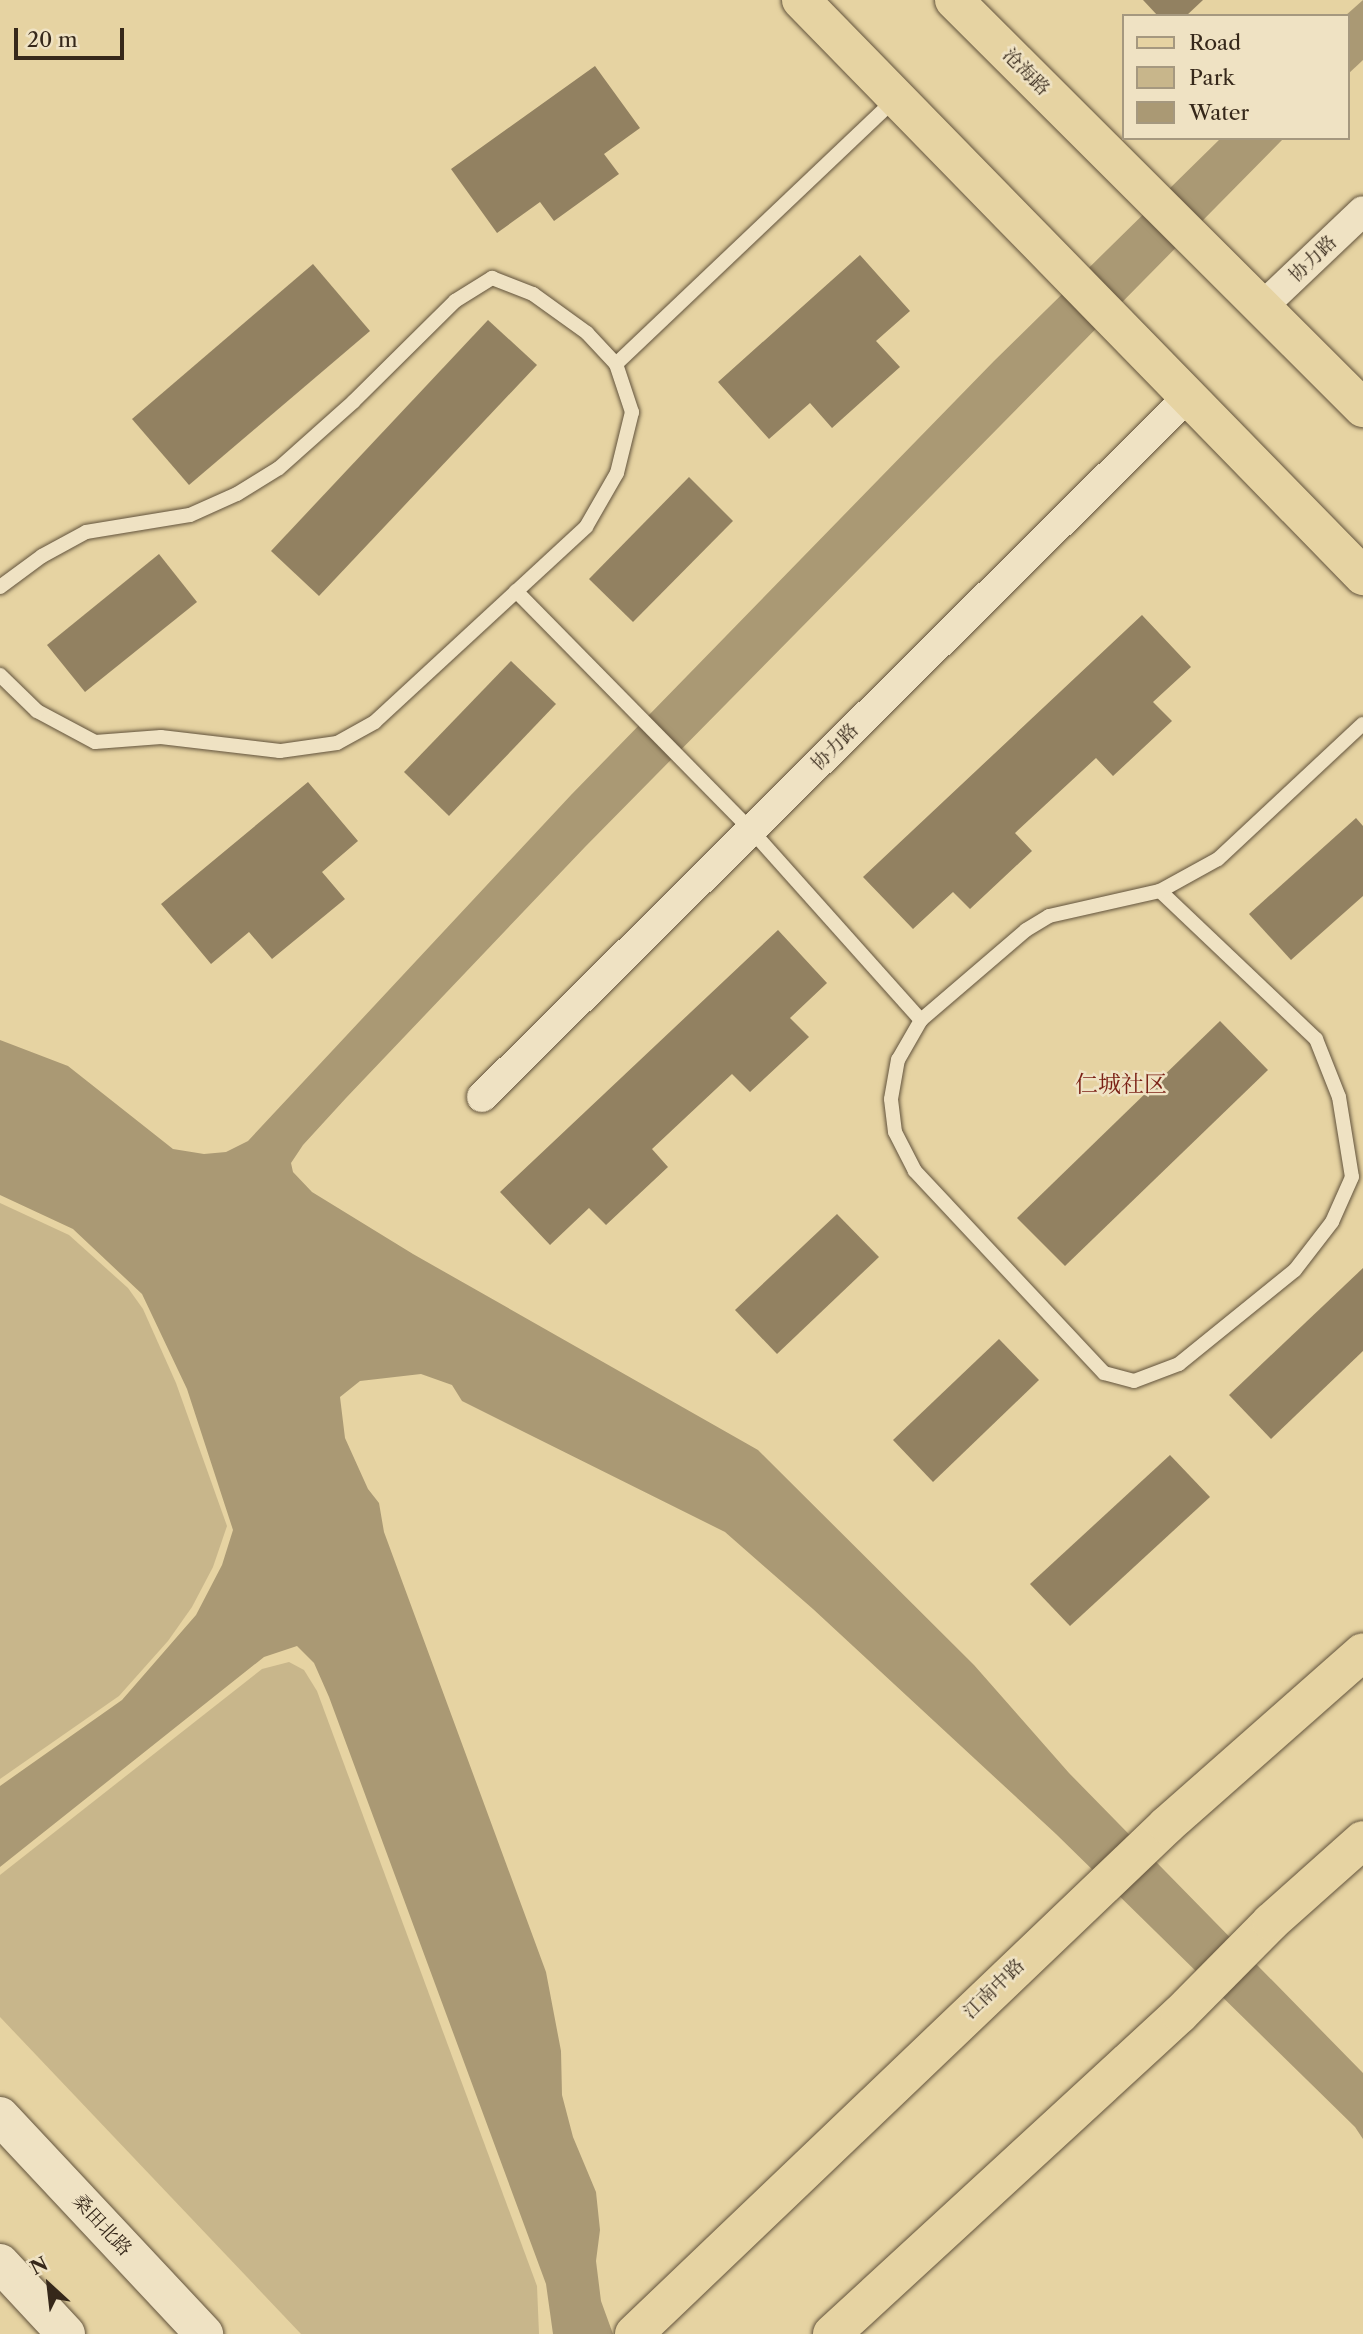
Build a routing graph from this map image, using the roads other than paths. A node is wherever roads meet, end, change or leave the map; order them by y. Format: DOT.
graph roads {
  1 [pos="801,0"];
  2 [pos="954,0"];
  3 [pos="896,98"];
  4 [pos="1363,211"];
  5 [pos="1262,307"];
  6 [pos="616,364"];
  7 [pos="1188,397"];
  8 [pos="1363,408"];
  9 [pos="1363,576"];
  10 [pos="0,587"];
  11 [pos="516,591"];
  12 [pos="0,675"];
  13 [pos="1363,724"];
  14 [pos="751,830"];
  15 [pos="1160,891"];
  16 [pos="921,1020"];
  17 [pos="482,1097"];
  18 [pos="1363,1652"];
  19 [pos="1363,1840"];
  20 [pos="0,2116"];
  21 [pos="0,2263"];
  22 [pos="641,2327"];
  23 [pos="66,2334"];
  24 [pos="204,2334"];
  25 [pos="832,2334"];
  1 -- 3 [label="main road"];
  2 -- 5 [label="main road, 沧海路"];
  3 -- 6 [label="lane"];
  3 -- 7 [label="main road"];
  4 -- 5 [label="street, 协力路"];
  5 -- 8 [label="main road, 沧海路"];
  6 -- 10 [label="lane"];
  6 -- 11 [label="lane"];
  7 -- 9 [label="main road"];
  7 -- 14 [label="street, 协力路"];
  11 -- 12 [label="lane"];
  11 -- 14 [label="lane"];
  13 -- 15 [label="lane"];
  14 -- 16 [label="lane"];
  14 -- 17 [label="street, 协力路"];
  15 -- 16 [label="lane"];
  15 -- 16 [label="lane"];
  18 -- 22 [label="main road, 江南中路"];
  19 -- 25 [label="main road"];
  20 -- 24 [label="main road, 桑田北路"];
  21 -- 23 [label="main road"];
}
